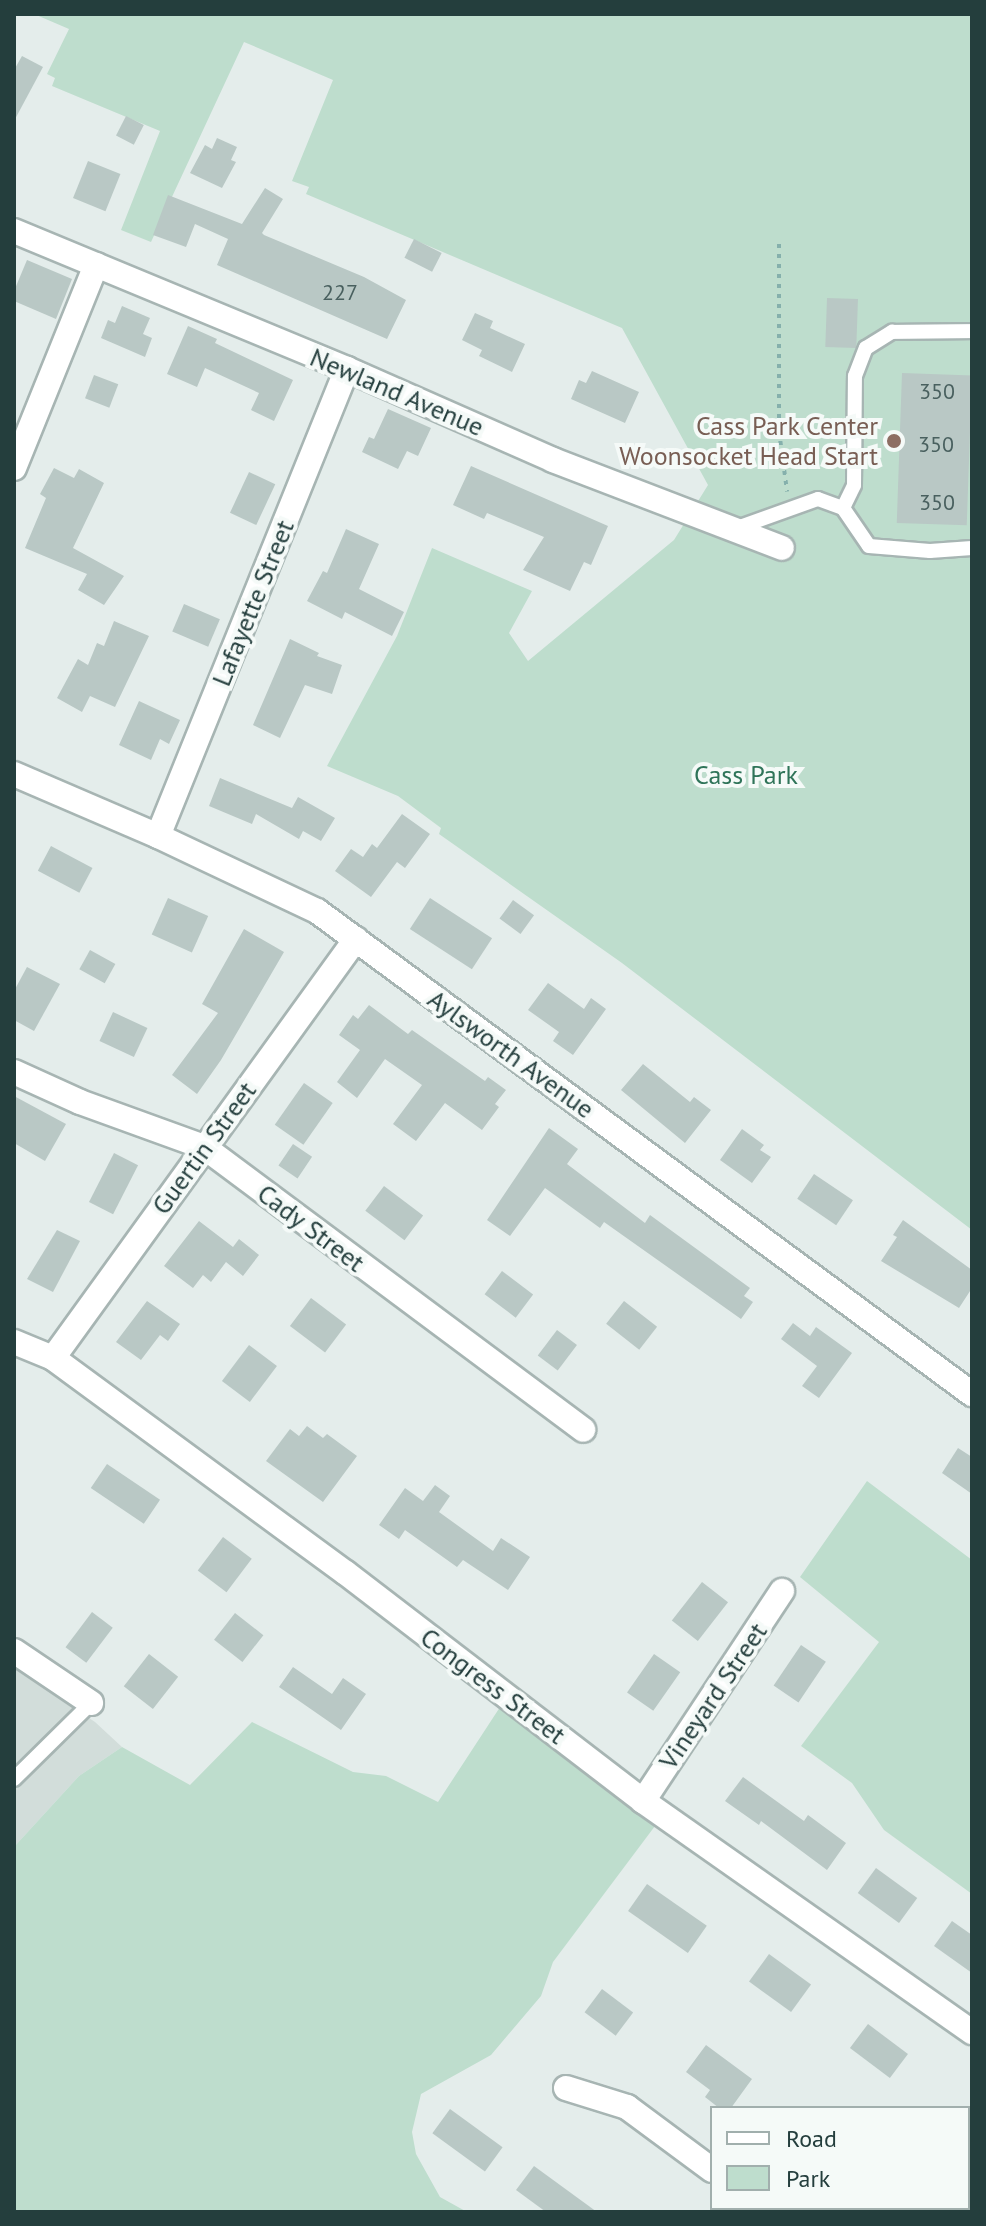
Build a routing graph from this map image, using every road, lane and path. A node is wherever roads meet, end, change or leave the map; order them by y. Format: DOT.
graph roads {
  1 [pos="14,231"];
  2 [pos="779,244"];
  3 [pos="96,265"];
  4 [pos="972,331"];
  5 [pos="347,369"];
  6 [pos="14,468"];
  7 [pos="843,508"];
  8 [pos="789,510"];
  9 [pos="733,529"];
  10 [pos="782,548"];
  11 [pos="972,548"];
  12 [pos="14,774"];
  13 [pos="158,836"];
  14 [pos="356,939"];
  15 [pos="14,1072"];
  16 [pos="204,1147"];
  17 [pos="14,1342"];
  18 [pos="53,1358"];
  19 [pos="972,1394"];
  20 [pos="583,1430"];
  21 [pos="782,1591"];
  22 [pos="14,1651"];
  23 [pos="91,1703"];
  24 [pos="14,1779"];
  25 [pos="643,1801"];
  26 [pos="972,2032"];
  27 [pos="566,2088"];
  28 [pos="710,2169"];
  1 -- 3 [label="street, Newland Avenue"];
  2 -- 8 [label="path"];
  3 -- 5 [label="street, Newland Avenue"];
  3 -- 6 [label="street"];
  4 -- 7 [label="lane"];
  5 -- 9 [label="street, Newland Avenue"];
  5 -- 13 [label="street, Lafayette Street"];
  7 -- 8 [label="lane"];
  7 -- 11 [label="lane"];
  8 -- 9 [label="lane"];
  9 -- 10 [label="street, Newland Avenue"];
  12 -- 13 [label="street, Aylsworth Avenue"];
  13 -- 14 [label="street, Aylsworth Avenue"];
  14 -- 16 [label="street, Guertin Street"];
  14 -- 19 [label="street, Aylsworth Avenue"];
  15 -- 16 [label="street, Cady Street"];
  16 -- 18 [label="street, Guertin Street"];
  16 -- 20 [label="street, Cady Street"];
  17 -- 18 [label="street, Congress Street"];
  18 -- 25 [label="street, Congress Street"];
  21 -- 25 [label="street, Vineyard Street"];
  22 -- 23 [label="street"];
  23 -- 24 [label="lane"];
  25 -- 26 [label="street, Congress Street"];
  27 -- 28 [label="street"];
}
